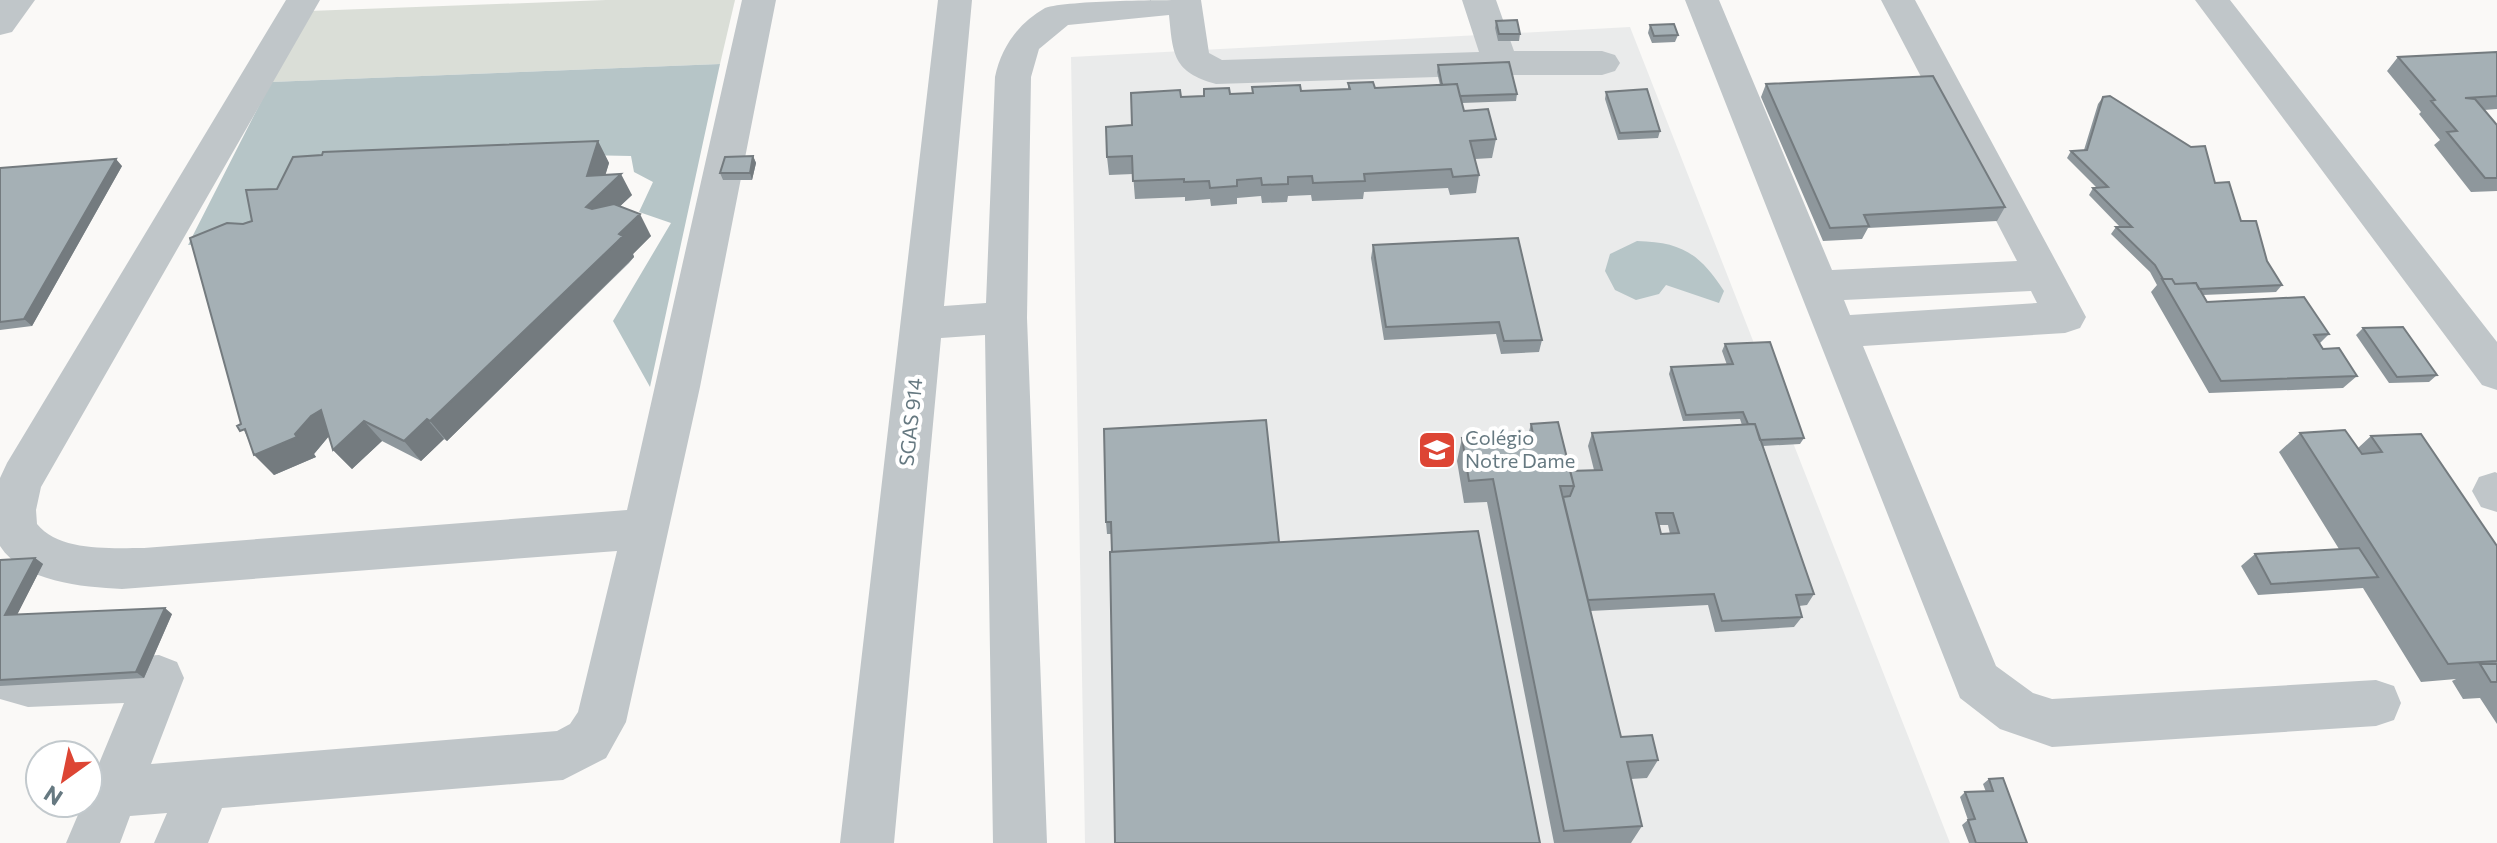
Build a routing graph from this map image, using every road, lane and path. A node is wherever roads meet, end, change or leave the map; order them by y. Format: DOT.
graph roads {
  1 [pos="18,0"];
  2 [pos="303,0"];
  3 [pos="759,0"];
  4 [pos="955,0"];
  5 [pos="1479,0"];
  6 [pos="1702,0"];
  7 [pos="1898,0"];
  8 [pos="2212,0"];
  9 [pos="1185,2"];
  10 [pos="0,24"];
  11 [pos="1500,63"];
  12 [pos="1602,63"];
  13 [pos="978,114"];
  14 [pos="2044,275"];
  15 [pos="1818,286"];
  16 [pos="1006,318"];
  17 [pos="921,323"];
  18 [pos="1837,332"];
  19 [pos="2497,373"];
  20 [pos="643,528"];
  21 [pos="12,559"];
  22 [pos="0,676"];
  23 [pos="2376,703"];
  24 [pos="207,783"];
  25 [pos="116,792"];
  26 [pos="93,843"];
  27 [pos="181,843"];
  28 [pos="867,843"];
  29 [pos="1020,843"];
  1 -- 10 [label="lane"];
  2 -- 21 [label="lane"];
  3 -- 20 [label="lane"];
  4 -- 13 [label="lane, SGAS 914"];
  5 -- 11 [label="lane"];
  6 -- 15 [label="lane"];
  7 -- 14 [label="lane"];
  8 -- 19 [label="lane"];
  9 -- 11 [label="lane"];
  9 -- 13 [label="lane"];
  11 -- 12 [label="lane"];
  13 -- 16 [label="lane"];
  13 -- 17 [label="lane, SGAS 914"];
  14 -- 15 [label="lane"];
  14 -- 18 [label="lane"];
  15 -- 18 [label="lane"];
  16 -- 17 [label="lane"];
  16 -- 29 [label="lane"];
  17 -- 28 [label="lane, SGAS 914"];
  18 -- 23 [label="lane"];
  20 -- 21 [label="lane"];
  20 -- 24 [label="lane"];
  22 -- 25 [label="lane"];
  24 -- 25 [label="lane"];
  24 -- 27 [label="lane"];
  25 -- 26 [label="lane"];
}
